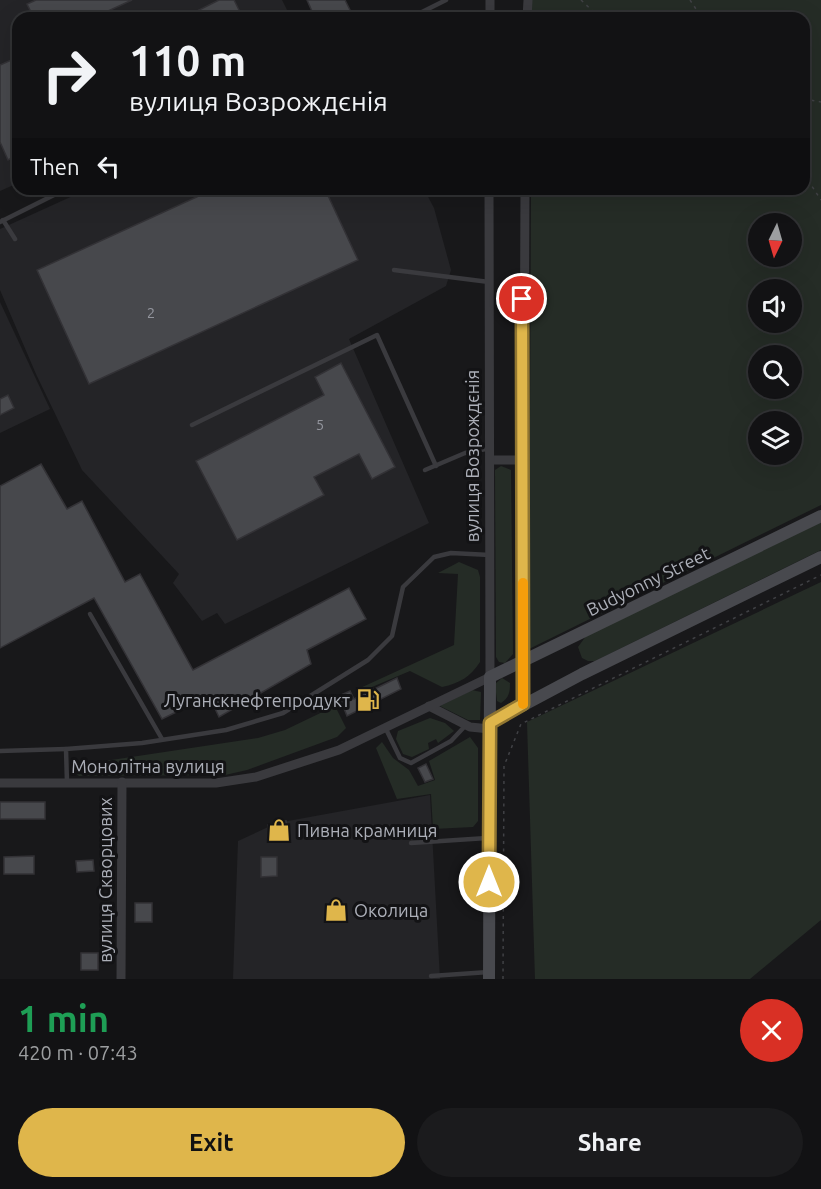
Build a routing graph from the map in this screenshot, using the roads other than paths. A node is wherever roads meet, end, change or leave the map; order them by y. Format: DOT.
graph roads {
  1 [pos="446,0"];
  2 [pos="422,12"];
  3 [pos="54,195"];
  4 [pos="489,195"];
  5 [pos="525,195"];
  6 [pos="2,221"];
  7 [pos="15,239"];
  8 [pos="394,270"];
  9 [pos="489,282"];
  10 [pos="192,425"];
  11 [pos="491,448"];
  12 [pos="491,460"];
  13 [pos="523,460"];
  14 [pos="436,466"];
  15 [pos="425,470"];
  16 [pos="821,516"];
  17 [pos="490,555"];
  18 [pos="821,556"];
  19 [pos="90,614"];
  20 [pos="523,663"];
  21 [pos="490,677"];
  22 [pos="523,704"];
  23 [pos="429,706"];
  24 [pos="466,725"];
  25 [pos="490,726"];
  26 [pos="385,727"];
  27 [pos="162,739"];
  28 [pos="66,749"];
  29 [pos="0,751"];
  30 [pos="122,782"];
  31 [pos="0,783"];
  32 [pos="67,783"];
  33 [pos="490,838"];
  34 [pos="411,843"];
  35 [pos="489,975"];
  36 [pos="431,976"];
  37 [pos="121,979"];
  1 -- 2 [label="lane"];
  3 -- 6 [label="lane"];
  4 -- 9 [label="street, вулиця Возрождєнія"];
  5 -- 13 [label="street"];
  6 -- 7 [label="lane"];
  8 -- 9 [label="lane"];
  9 -- 11 [label="street, вулиця Возрождєнія"];
  10 -- 14 [label="lane"];
  11 -- 12 [label="street, вулиця Возрождєнія"];
  11 -- 14 [label="lane"];
  12 -- 13 [label="street"];
  12 -- 17 [label="street, вулиця Возрождєнія"];
  13 -- 20 [label="street"];
  14 -- 15 [label="lane"];
  16 -- 20 [label="main road, Budyonny Street"];
  17 -- 21 [label="street, вулиця Возрождєнія"];
  17 -- 27 [label="lane"];
  18 -- 22 [label="main road"];
  19 -- 27 [label="lane"];
  20 -- 21 [label="main road, Budyonny Street"];
  20 -- 22 [label="main road"];
  21 -- 23 [label="street, Монолітна вулиця"];
  21 -- 25 [label="main road, вулиця Возрождєнія"];
  22 -- 25 [label="main road"];
  23 -- 24 [label="street"];
  23 -- 26 [label="street, Монолітна вулиця"];
  24 -- 25 [label="street"];
  24 -- 26 [label="lane"];
  25 -- 33 [label="main road, вулиця Возрождєнія"];
  26 -- 30 [label="street, Монолітна вулиця"];
  27 -- 28 [label="lane"];
  28 -- 29 [label="lane"];
  28 -- 32 [label="lane"];
  30 -- 32 [label="street, Монолітна вулиця"];
  30 -- 37 [label="street, вулиця Скворцових"];
  31 -- 32 [label="street, Монолітна вулиця"];
  33 -- 34 [label="lane"];
  33 -- 35 [label="main road, вулиця Возрождєнія"];
  35 -- 36 [label="lane"];
}
